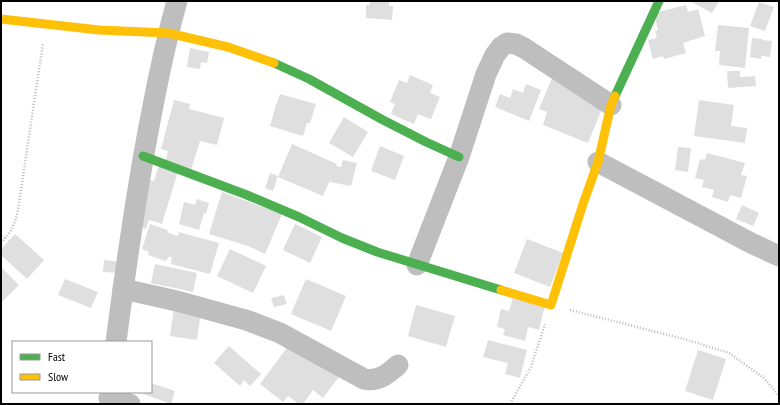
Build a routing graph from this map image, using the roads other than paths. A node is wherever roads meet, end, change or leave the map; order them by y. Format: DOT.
graph roads {
  1 [pos="176,1"];
  2 [pos="659,1"];
  3 [pos="1,19"];
  4 [pos="168,33"];
  5 [pos="612,104"];
  6 [pos="143,156"];
  7 [pos="459,157"];
  8 [pos="598,162"];
  9 [pos="779,256"];
  10 [pos="417,265"];
  11 [pos="123,288"];
  12 [pos="116,341"];
  13 [pos="398,365"];
  14 [pos="109,398"];
  15 [pos="130,404"];
  1 -- 4 [label="street"];
  2 -- 5 [label="street"];
  3 -- 4 [label="street"];
  4 -- 6 [label="street"];
  4 -- 7 [label="street"];
  5 -- 7 [label="street"];
  5 -- 8 [label="street"];
  6 -- 10 [label="street"];
  6 -- 11 [label="street"];
  7 -- 10 [label="street"];
  8 -- 9 [label="street"];
  8 -- 10 [label="street"];
  11 -- 12 [label="street"];
  11 -- 13 [label="street"];
  14 -- 15 [label="street"];
}
